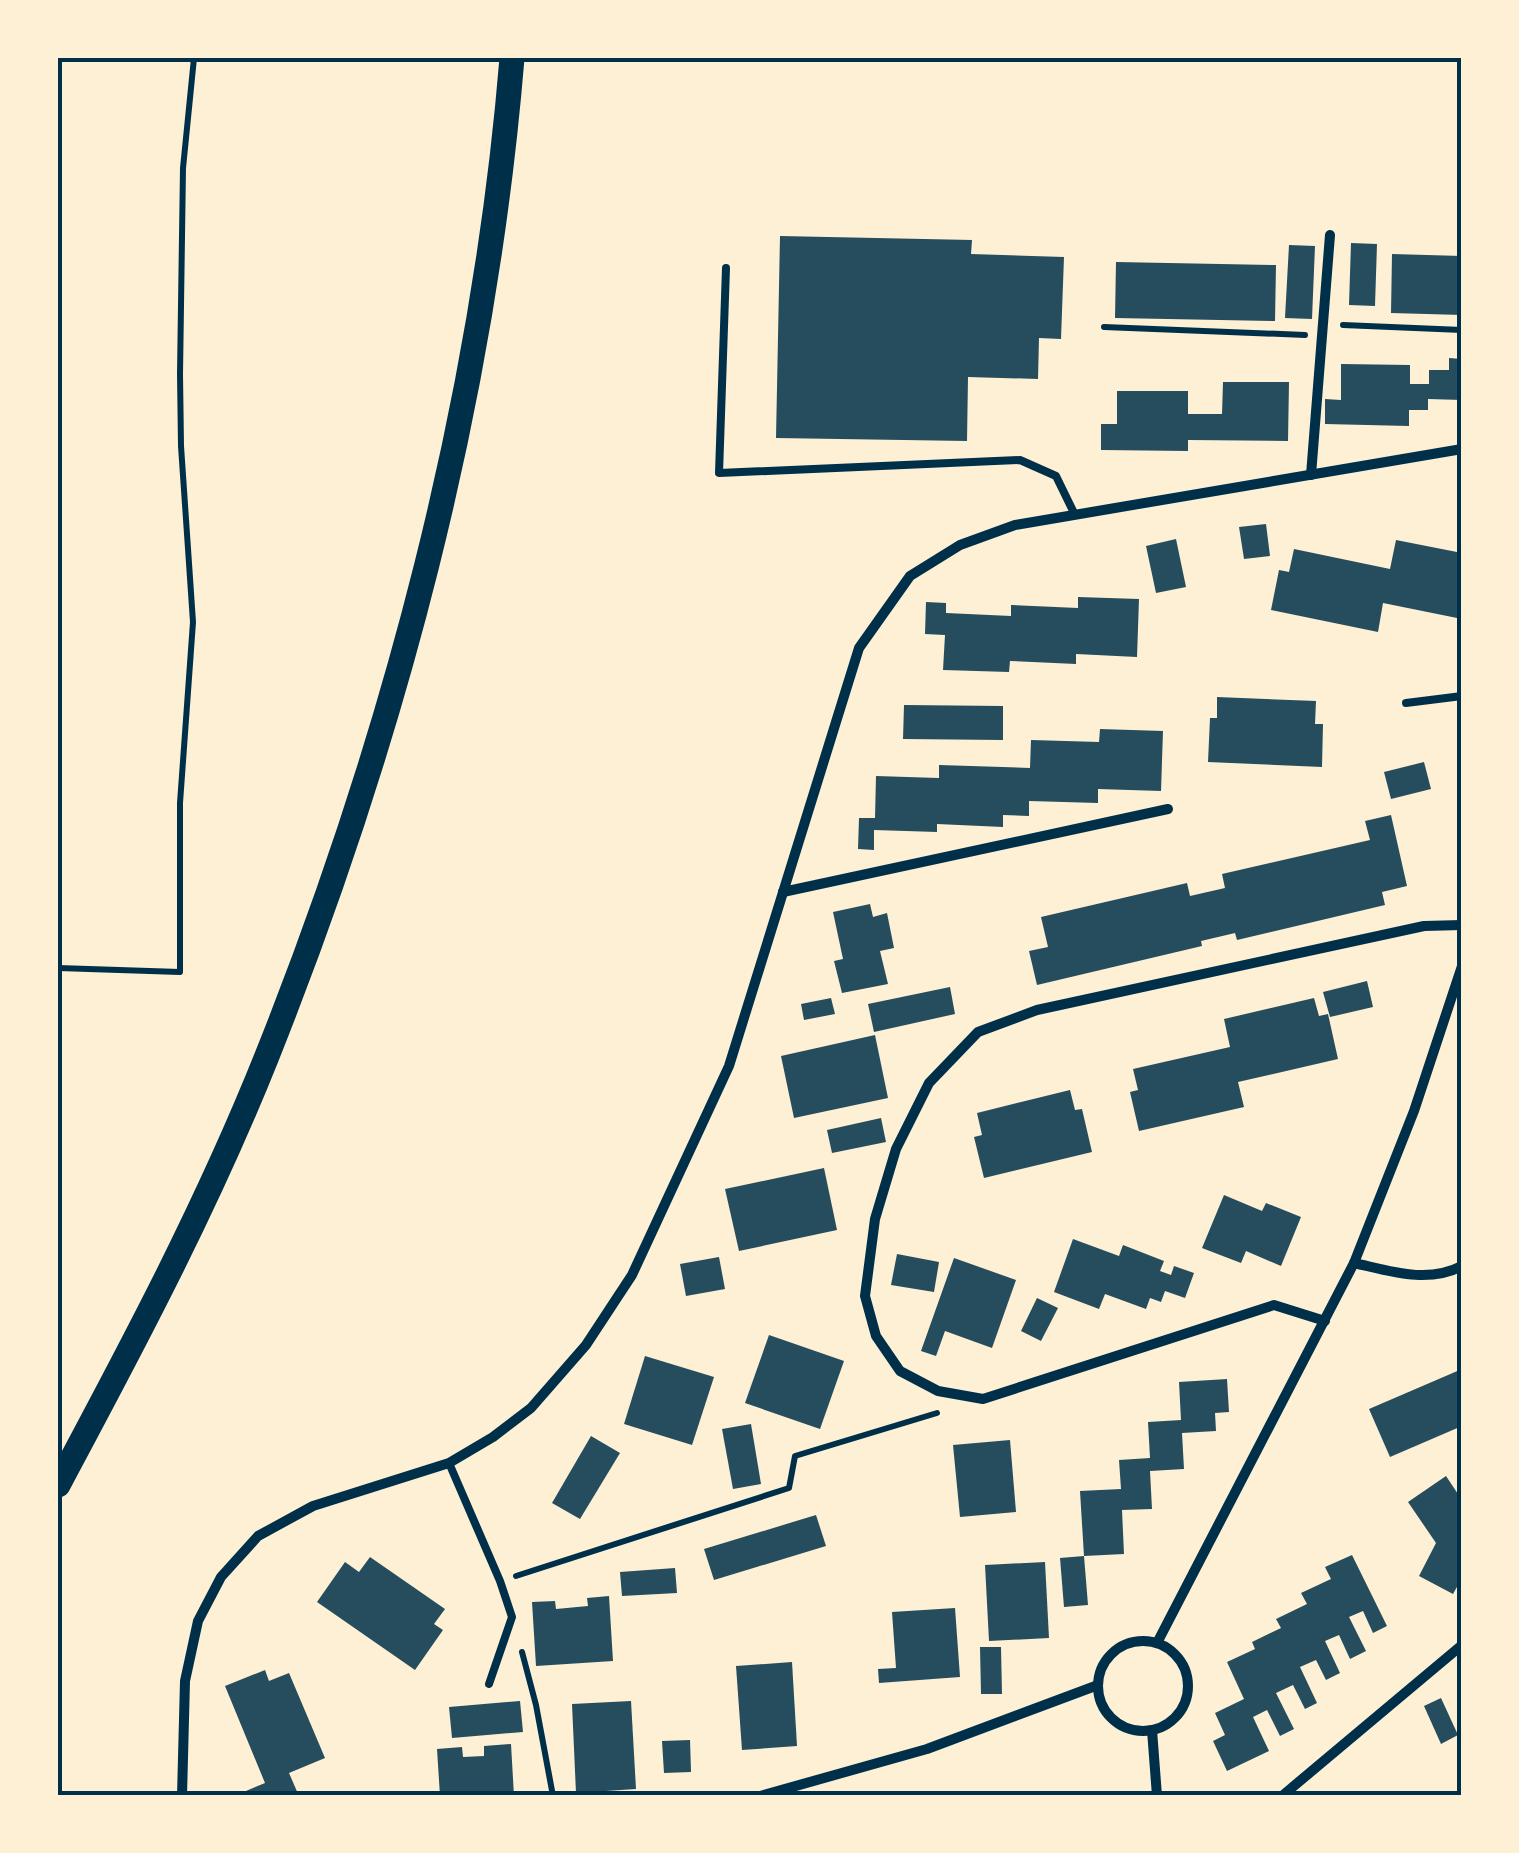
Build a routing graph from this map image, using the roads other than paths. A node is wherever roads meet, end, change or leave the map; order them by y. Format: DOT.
graph roads {
  1 [pos="512,58"];
  2 [pos="1330,234"];
  3 [pos="726,268"];
  4 [pos="1462,450"];
  5 [pos="1310,475"];
  6 [pos="1074,515"];
  7 [pos="1462,696"];
  8 [pos="1406,703"];
  9 [pos="1168,809"];
  10 [pos="783,892"];
  11 [pos="1462,926"];
  12 [pos="1462,966"];
  13 [pos="1354,1264"];
  14 [pos="1462,1266"];
  15 [pos="1325,1321"];
  16 [pos="449,1463"];
  17 [pos="58,1485"];
  18 [pos="1157,1642"];
  19 [pos="1462,1646"];
  20 [pos="489,1684"];
  21 [pos="1098,1685"];
  22 [pos="1152,1730"];
  23 [pos="182,1796"];
  24 [pos="760,1796"];
  25 [pos="1158,1796"];
  26 [pos="1282,1796"];
  1 -- 17 [label="main road"];
  2 -- 5 [label="street"];
  3 -- 6 [label="lane"];
  4 -- 5 [label="street"];
  5 -- 6 [label="street"];
  6 -- 10 [label="street"];
  7 -- 8 [label="lane"];
  9 -- 10 [label="street"];
  10 -- 16 [label="street"];
  11 -- 15 [label="street"];
  12 -- 13 [label="street"];
  13 -- 14 [label="street"];
  13 -- 15 [label="street"];
  15 -- 18 [label="street"];
  16 -- 20 [label="lane"];
  16 -- 23 [label="street"];
  18 -- 21 [label="street"];
  18 -- 22 [label="street"];
  19 -- 26 [label="street"];
  21 -- 22 [label="street"];
  21 -- 24 [label="street"];
  22 -- 25 [label="street"];
}
